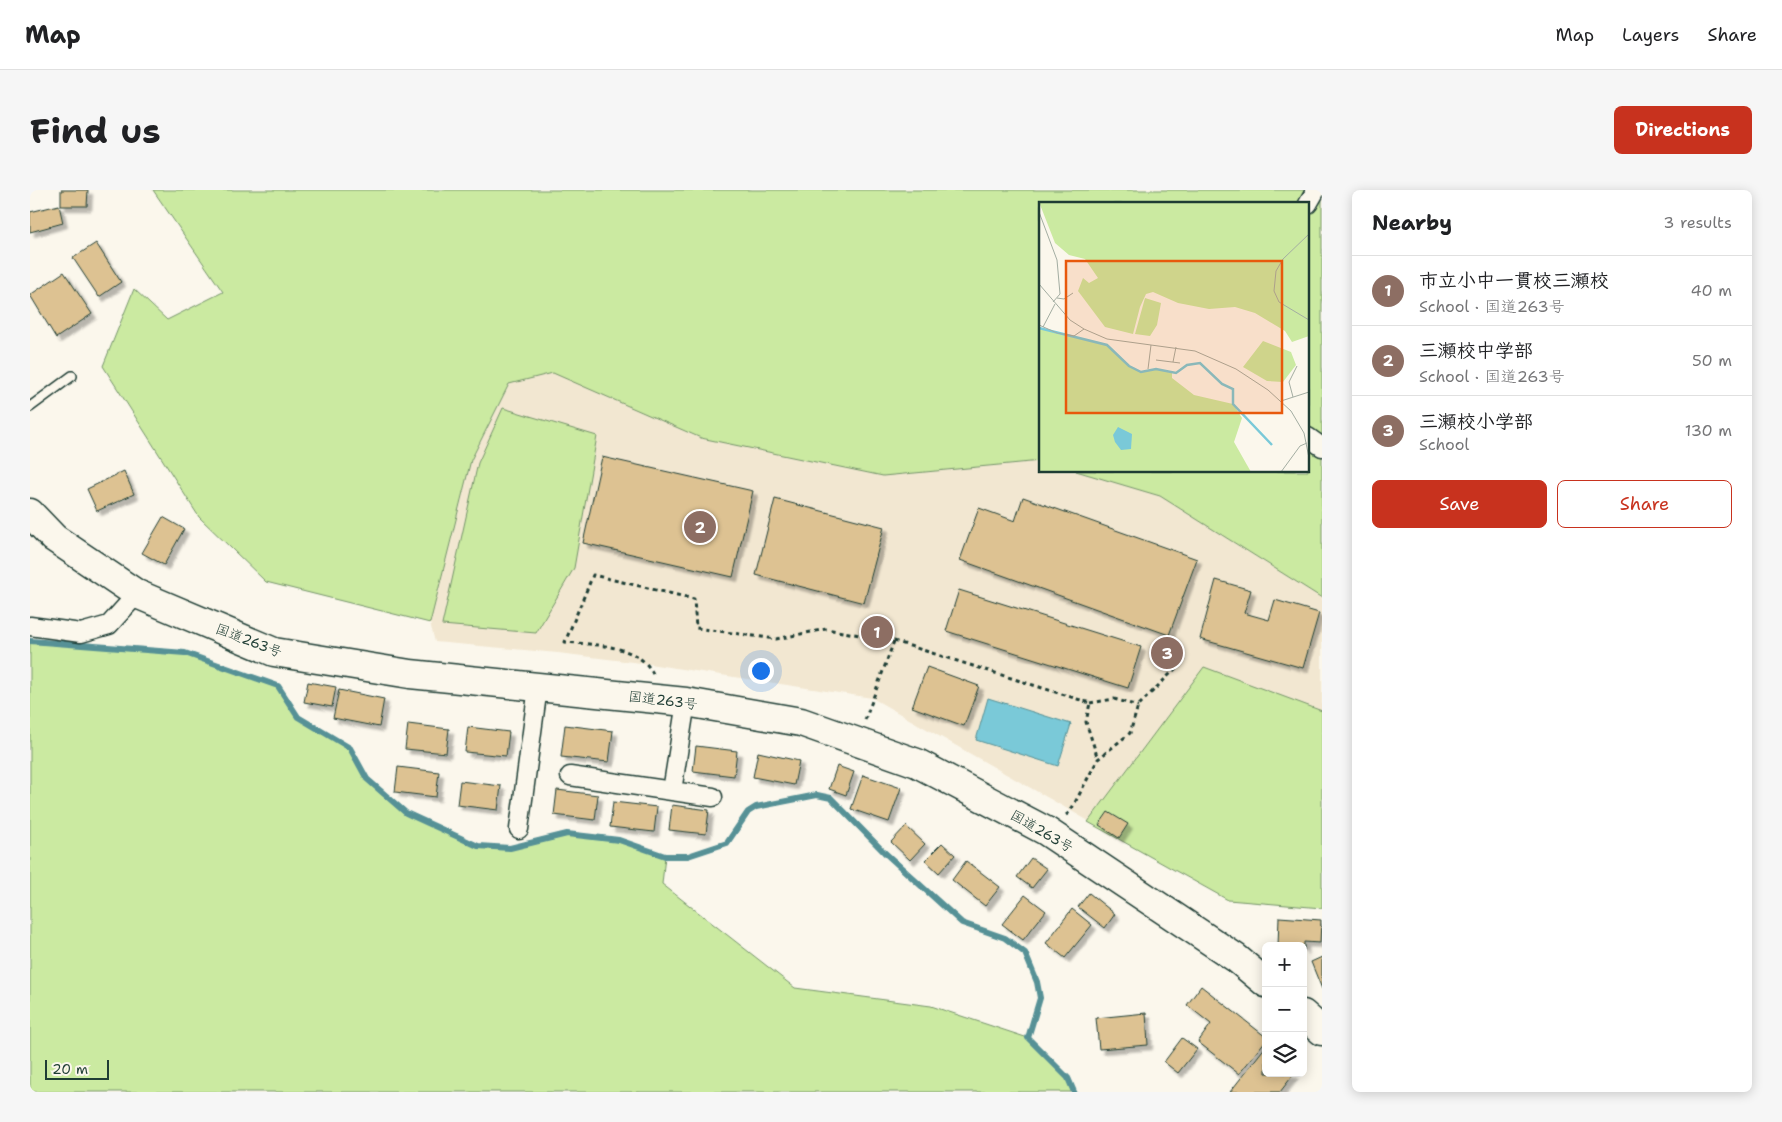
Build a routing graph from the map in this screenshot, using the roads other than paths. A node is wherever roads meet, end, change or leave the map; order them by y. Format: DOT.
graph roads {
  1 [pos="1316,190"];
  2 [pos="1309,202"];
  3 [pos="72,376"];
  4 [pos="30,406"];
  5 [pos="1310,438"];
  6 [pos="1322,447"];
  7 [pos="30,513"];
  8 [pos="137,594"];
  9 [pos="30,626"];
  10 [pos="538,687"];
  11 [pos="686,702"];
  12 [pos="570,776"];
  13 [pos="672,791"];
  14 [pos="713,796"];
  15 [pos="519,829"];
  16 [pos="1262,980"];
  1 -- 2 [label="street"];
  3 -- 4 [label="lane"];
  5 -- 6 [label="street"];
  7 -- 8 [label="highway, 国道263号"];
  8 -- 9 [label="street"];
  8 -- 10 [label="highway, 国道263号"];
  10 -- 11 [label="highway, 国道263号"];
  10 -- 15 [label="street"];
  11 -- 13 [label="street"];
  11 -- 16 [label="highway, 国道263号"];
  12 -- 13 [label="street"];
  13 -- 14 [label="street"];
}
